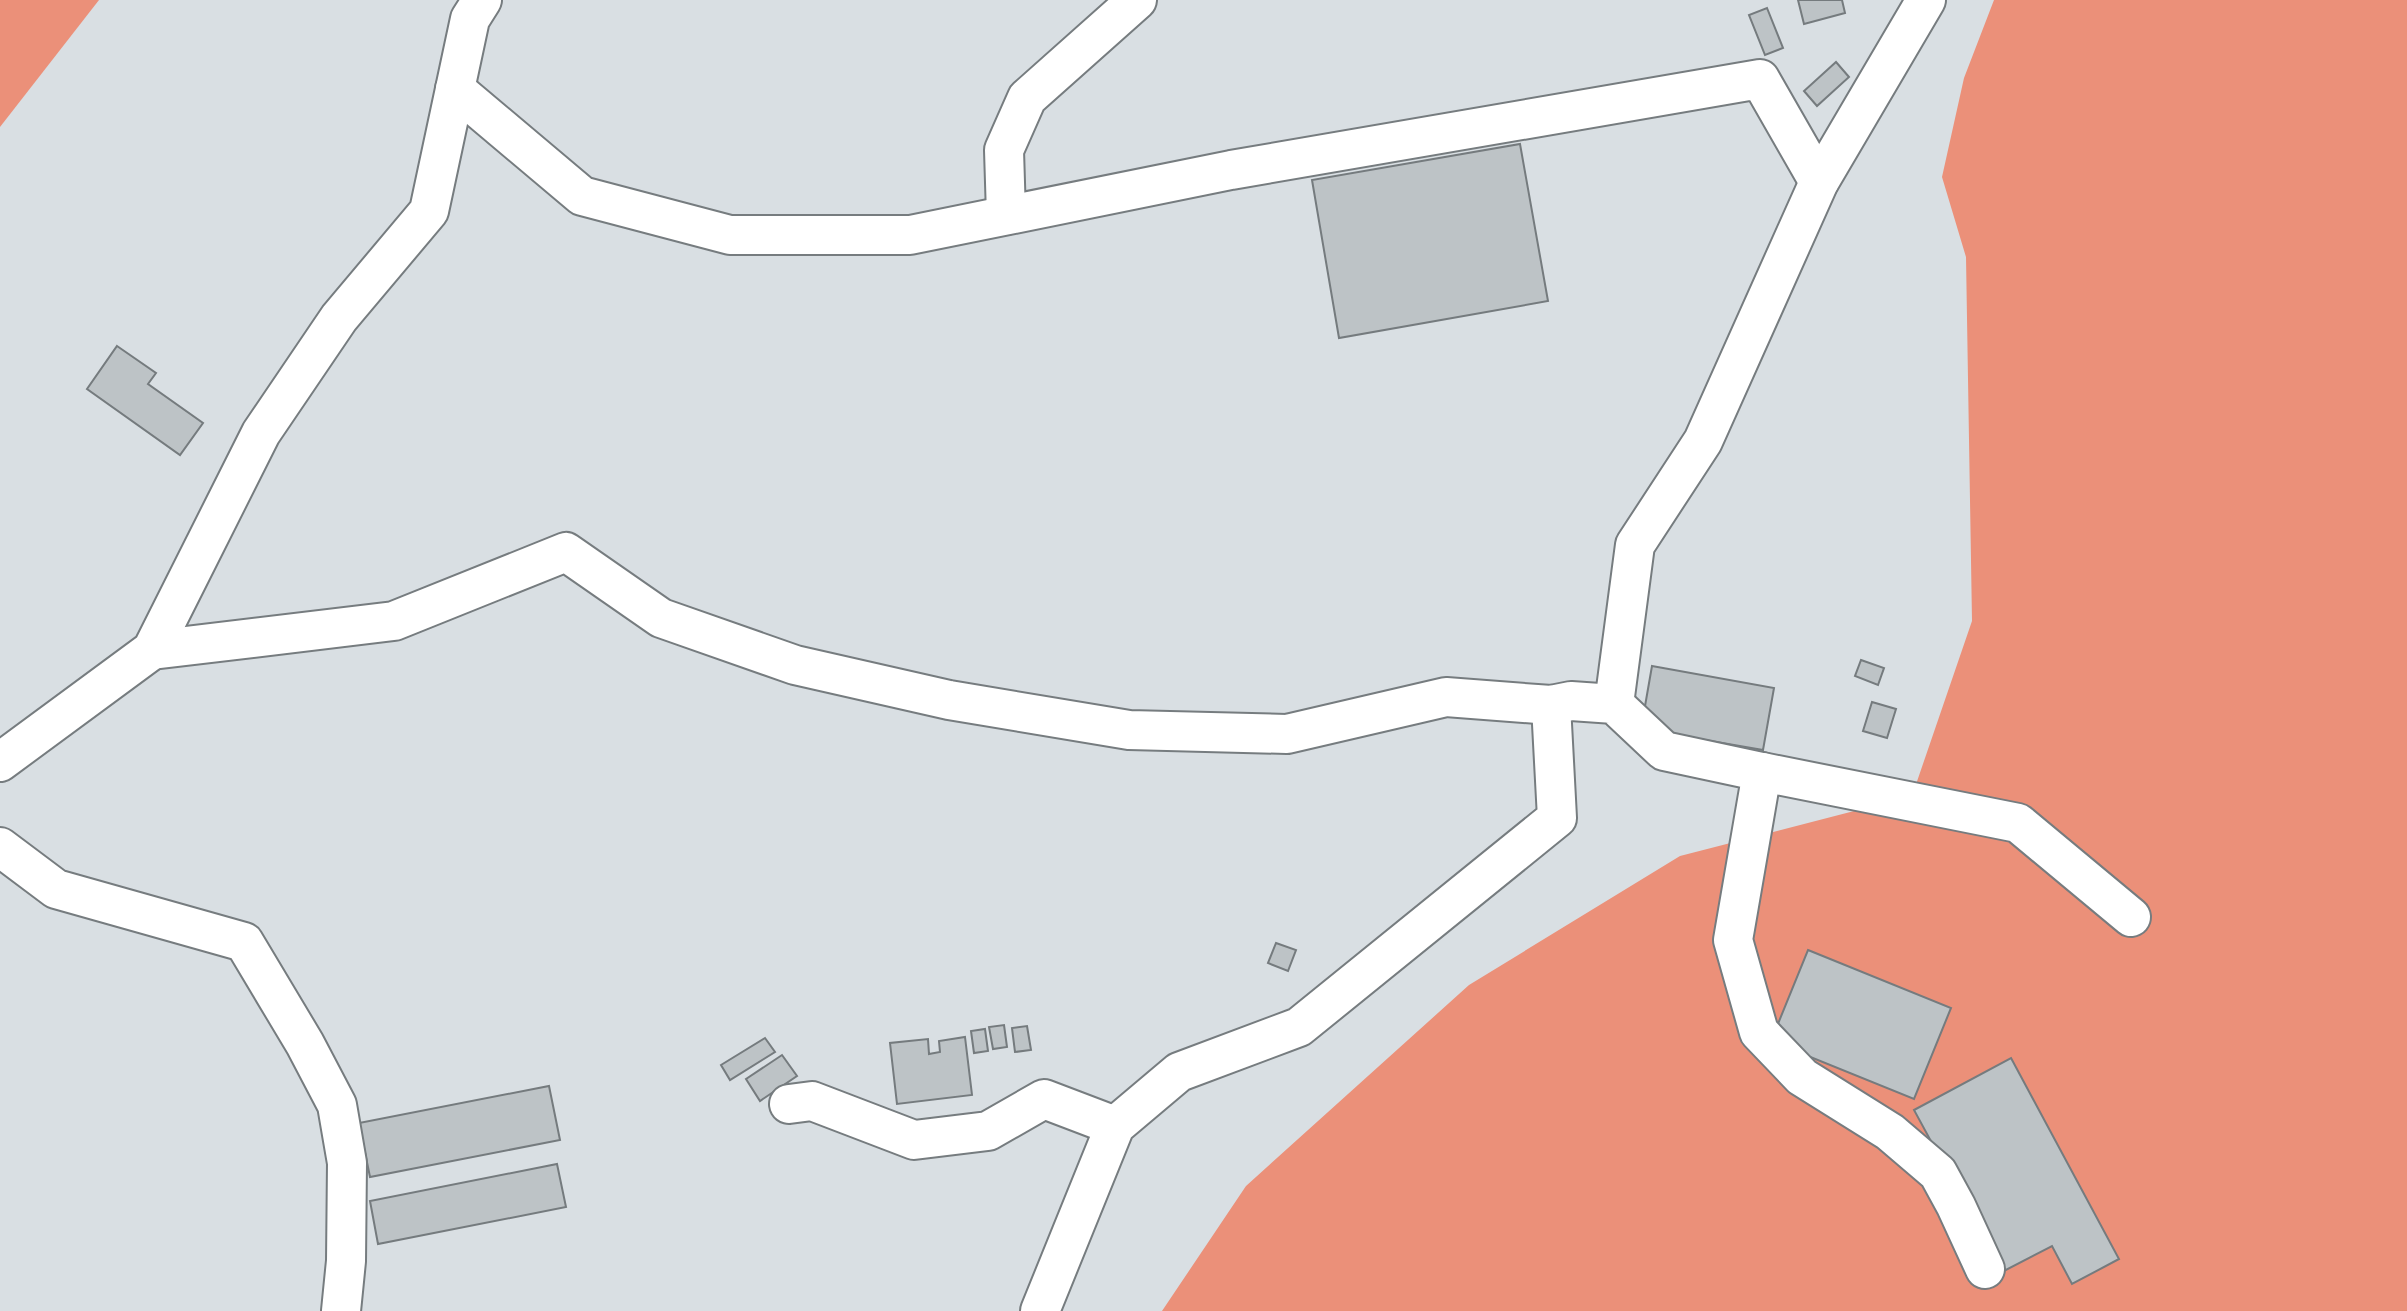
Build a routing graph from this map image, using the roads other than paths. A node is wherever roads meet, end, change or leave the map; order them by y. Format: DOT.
graph roads {
  1 [pos="482,0"];
  2 [pos="1137,0"];
  3 [pos="1926,0"];
  4 [pos="455,89"];
  5 [pos="1819,182"];
  6 [pos="1006,215"];
  7 [pos="152,650"];
  8 [pos="1614,704"];
  9 [pos="1550,705"];
  10 [pos="0,762"];
  11 [pos="1762,772"];
  12 [pos="0,847"];
  13 [pos="2131,917"];
  14 [pos="789,1104"];
  15 [pos="1115,1126"];
  16 [pos="1985,1269"];
  17 [pos="341,1311"];
  18 [pos="1040,1311"];
  1 -- 4 [label="street"];
  2 -- 6 [label="street"];
  3 -- 5 [label="street"];
  4 -- 6 [label="street"];
  4 -- 7 [label="street"];
  5 -- 6 [label="street"];
  5 -- 8 [label="street"];
  7 -- 9 [label="street"];
  7 -- 10 [label="street"];
  8 -- 9 [label="street"];
  8 -- 11 [label="street"];
  9 -- 15 [label="street"];
  11 -- 13 [label="street"];
  11 -- 16 [label="street"];
  12 -- 17 [label="street"];
  14 -- 15 [label="street"];
  15 -- 18 [label="street"];
}
